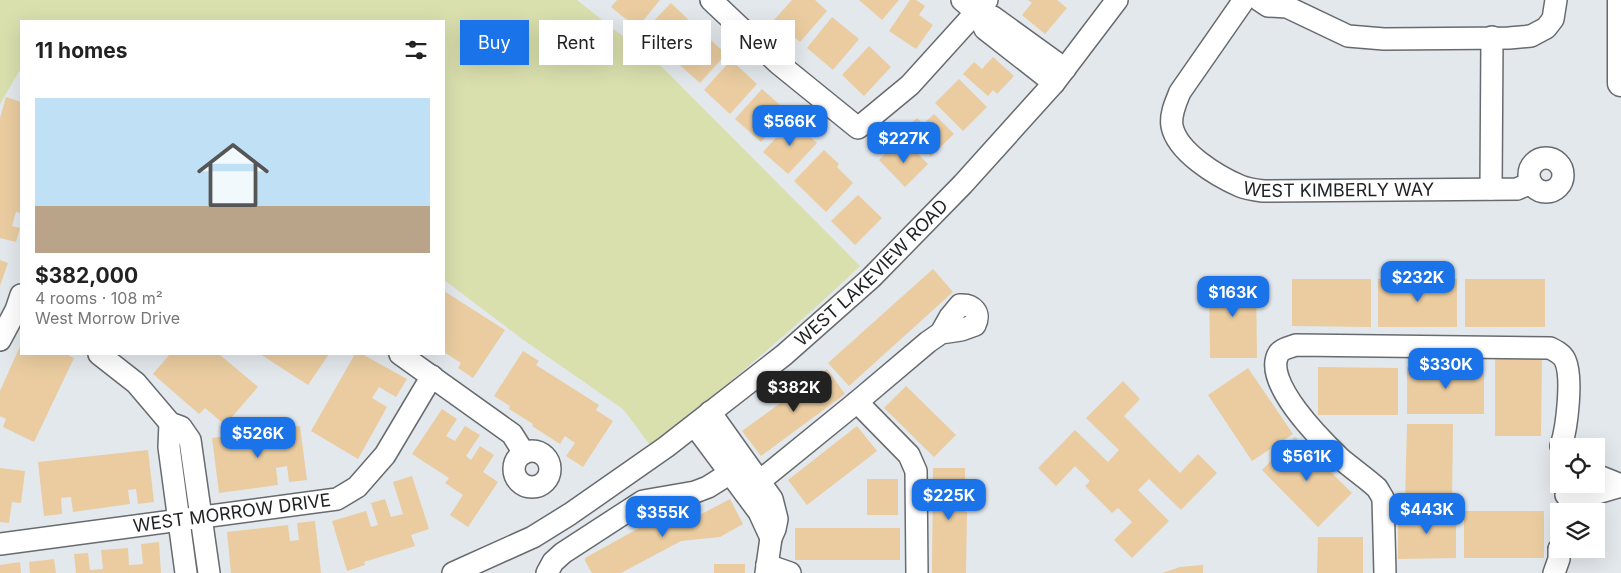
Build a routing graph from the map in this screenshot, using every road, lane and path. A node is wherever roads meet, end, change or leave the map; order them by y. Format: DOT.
graph roads {
  1 [pos="711,0"];
  2 [pos="1117,0"];
  3 [pos="1244,0"];
  4 [pos="1259,0"];
  5 [pos="1556,0"];
  6 [pos="1621,0"];
  7 [pos="975,4"];
  8 [pos="1287,4"];
  9 [pos="1492,37"];
  10 [pos="1059,76"];
  11 [pos="1621,83"];
  12 [pos="1531,183"];
  13 [pos="1491,189"];
  14 [pos="19,305"];
  15 [pos="941,334"];
  16 [pos="0,340"];
  17 [pos="100,355"];
  18 [pos="401,355"];
  19 [pos="432,376"];
  20 [pos="857,402"];
  21 [pos="703,419"];
  22 [pos="170,423"];
  23 [pos="1563,438"];
  24 [pos="524,453"];
  25 [pos="738,468"];
  26 [pos="1605,479"];
  27 [pos="1621,485"];
  28 [pos="752,487"];
  29 [pos="1564,497"];
  30 [pos="202,517"];
  31 [pos="179,520"];
  32 [pos="0,544"];
  33 [pos="1559,558"];
  34 [pos="550,567"];
  35 [pos="767,569"];
  36 [pos="186,573"];
  37 [pos="209,573"];
  38 [pos="453,573"];
  39 [pos="790,573"];
  40 [pos="917,573"];
  41 [pos="1385,573"];
  42 [pos="1554,573"];
  1 -- 7 [label="street"];
  2 -- 10 [label="street, WEST LAKEVIEW ROAD"];
  3 -- 13 [label="street, WEST KIMBERLY WAY"];
  4 -- 8 [label="street"];
  5 -- 9 [label="street"];
  6 -- 11 [label="main road"];
  7 -- 10 [label="street"];
  8 -- 9 [label="street"];
  9 -- 13 [label="street"];
  10 -- 21 [label="street, WEST LAKEVIEW ROAD"];
  12 -- 13 [label="street, WEST KIMBERLY WAY"];
  14 -- 16 [label="street"];
  15 -- 20 [label="street"];
  17 -- 22 [label="street"];
  18 -- 19 [label="street"];
  19 -- 24 [label="street"];
  19 -- 30 [label="street, WEST MORROW DRIVE"];
  20 -- 28 [label="street"];
  20 -- 40 [label="street"];
  21 -- 25 [label="street"];
  21 -- 38 [label="street, WEST LAKEVIEW ROAD"];
  22 -- 30 [label="street"];
  22 -- 31 [label="street"];
  23 -- 41 [label="street"];
  25 -- 28 [label="street"];
  25 -- 34 [label="street"];
  26 -- 27 [label="street"];
  27 -- 29 [label="street"];
  28 -- 35 [label="street"];
  30 -- 31 [label="street, WEST MORROW DRIVE"];
  30 -- 37 [label="street"];
  31 -- 32 [label="street, WEST MORROW DRIVE"];
  31 -- 36 [label="street"];
  33 -- 42 [label="street"];
  35 -- 39 [label="street"];
}
